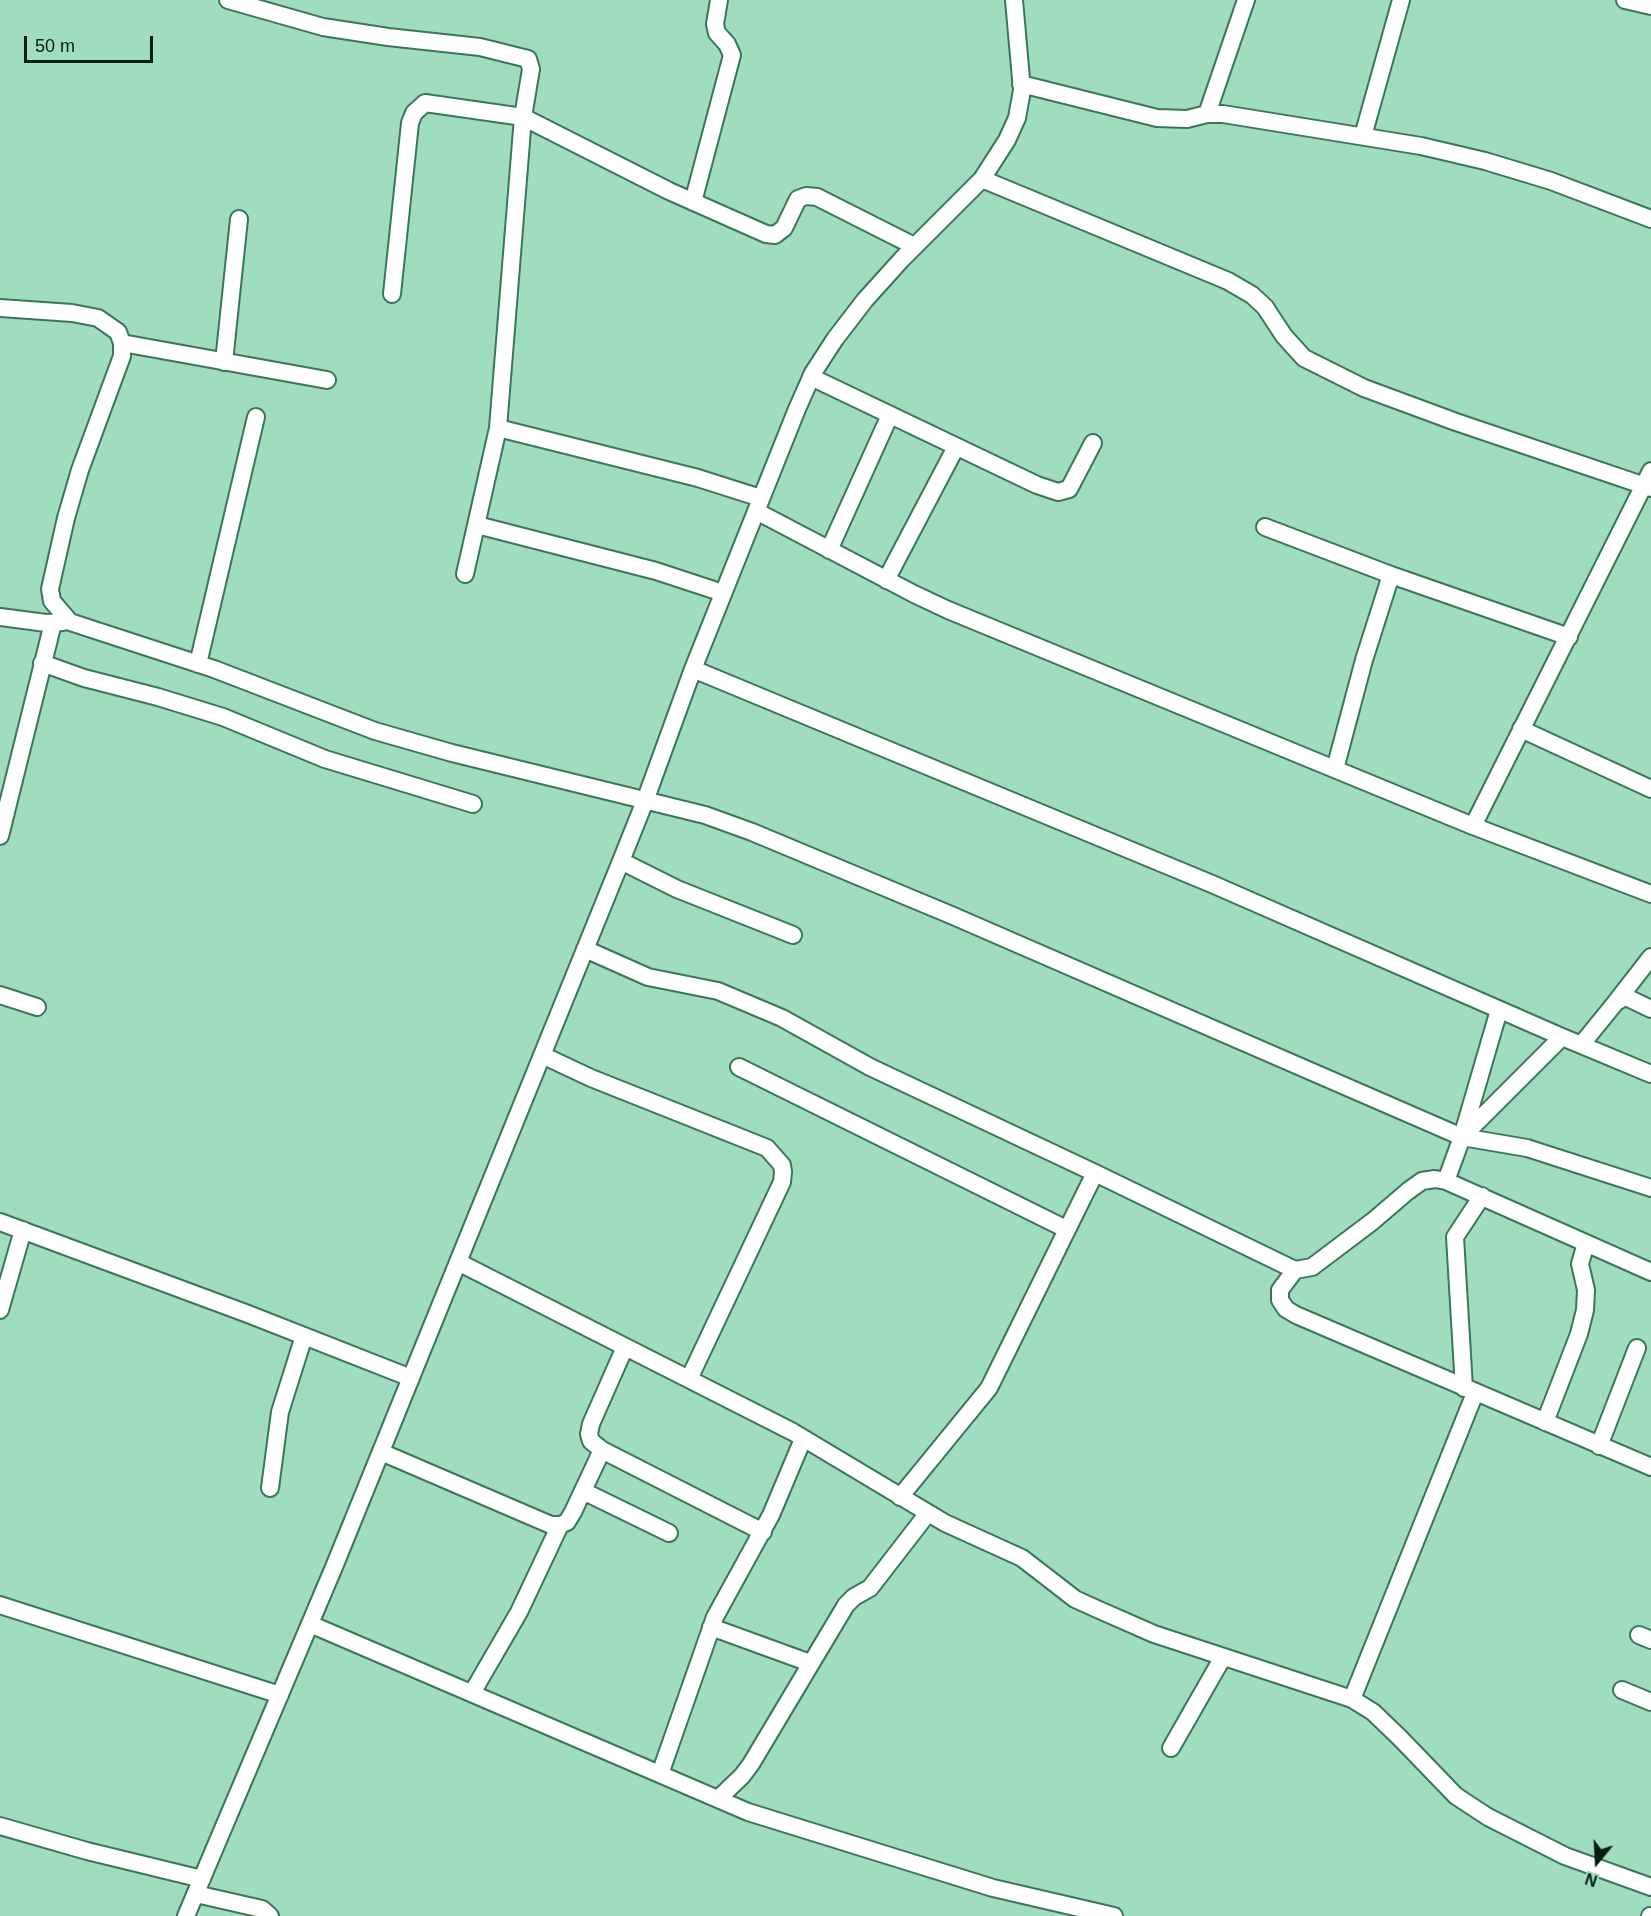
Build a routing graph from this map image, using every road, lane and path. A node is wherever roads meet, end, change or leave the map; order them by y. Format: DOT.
graph roads {
  1 [pos="228,0"];
  2 [pos="719,0"];
  3 [pos="1014,0"];
  4 [pos="1246,0"];
  5 [pos="1401,0"];
  6 [pos="1625,0"];
  7 [pos="1651,6"];
  8 [pos="1021,84"];
  9 [pos="1207,114"];
  10 [pos="523,117"];
  11 [pos="1363,136"];
  12 [pos="982,179"];
  13 [pos="693,202"];
  14 [pos="239,219"];
  15 [pos="1651,219"];
  16 [pos="914,246"];
  17 [pos="392,294"];
  18 [pos="0,308"];
  19 [pos="122,343"];
  20 [pos="224,362"];
  21 [pos="811,377"];
  22 [pos="327,380"];
  23 [pos="890,415"];
  24 [pos="256,417"];
  25 [pos="498,428"];
  26 [pos="1093,443"];
  27 [pos="957,447"];
  28 [pos="1649,481"];
  29 [pos="758,504"];
  30 [pos="477,525"];
  31 [pos="1265,527"];
  32 [pos="830,550"];
  33 [pos="465,574"];
  34 [pos="1391,575"];
  35 [pos="886,580"];
  36 [pos="723,593"];
  37 [pos="0,617"];
  38 [pos="70,622"];
  39 [pos="53,623"];
  40 [pos="1569,637"];
  41 [pos="42,663"];
  42 [pos="198,664"];
  43 [pos="693,669"];
  44 [pos="1521,729"];
  45 [pos="1335,769"];
  46 [pos="1651,789"];
  47 [pos="645,801"];
  48 [pos="473,804"];
  49 [pos="1473,826"];
  50 [pos="0,836"];
  51 [pos="621,861"];
  52 [pos="1651,894"];
  53 [pos="793,935"];
  54 [pos="585,949"];
  55 [pos="1651,957"];
  56 [pos="0,994"];
  57 [pos="1616,1002"];
  58 [pos="37,1007"];
  59 [pos="1651,1009"];
  60 [pos="1499,1010"];
  61 [pos="1562,1037"];
  62 [pos="1581,1045"];
  63 [pos="542,1054"];
  64 [pos="739,1067"];
  65 [pos="1651,1074"];
  66 [pos="1462,1137"];
  67 [pos="1095,1173"];
  68 [pos="1446,1181"];
  69 [pos="1651,1188"];
  70 [pos="1482,1196"];
  71 [pos="0,1222"];
  72 [pos="1066,1229"];
  73 [pos="23,1230"];
  74 [pos="1586,1243"];
  75 [pos="458,1263"];
  76 [pos="1295,1270"];
  77 [pos="1651,1272"];
  78 [pos="1,1302"];
  79 [pos="304,1336"];
  80 [pos="625,1347"];
  81 [pos="1637,1348"];
  82 [pos="411,1378"];
  83 [pos="689,1379"];
  84 [pos="1469,1391"];
  85 [pos="1545,1422"];
  86 [pos="803,1439"];
  87 [pos="1599,1446"];
  88 [pos="602,1450"];
  89 [pos="381,1452"];
  90 [pos="1651,1467"];
  91 [pos="270,1488"];
  92 [pos="583,1491"];
  93 [pos="900,1497"];
  94 [pos="928,1513"];
  95 [pos="560,1525"];
  96 [pos="763,1532"];
  97 [pos="669,1533"];
  98 [pos="0,1605"];
  99 [pos="310,1624"];
  100 [pos="711,1627"];
  101 [pos="1223,1657"];
  102 [pos="810,1663"];
  103 [pos="1622,1690"];
  104 [pos="472,1694"];
  105 [pos="280,1695"];
  106 [pos="1352,1699"];
  107 [pos="1651,1702"];
  108 [pos="1171,1748"];
  109 [pos="660,1774"];
  110 [pos="718,1799"];
  111 [pos="0,1826"];
  112 [pos="199,1886"];
  113 [pos="1651,1887"];
  114 [pos="186,1916"];
  115 [pos="270,1916"];
  116 [pos="1114,1916"];
  1 -- 10 [label="street"];
  2 -- 13 [label="street"];
  3 -- 8 [label="street"];
  4 -- 9 [label="street"];
  5 -- 11 [label="street"];
  6 -- 7 [label="street"];
  8 -- 9 [label="street"];
  8 -- 12 [label="street"];
  9 -- 11 [label="street"];
  10 -- 13 [label="street"];
  10 -- 17 [label="street"];
  10 -- 25 [label="street"];
  11 -- 15 [label="street"];
  12 -- 16 [label="street"];
  12 -- 28 [label="street"];
  13 -- 16 [label="street"];
  14 -- 20 [label="street"];
  16 -- 21 [label="street"];
  18 -- 19 [label="street"];
  19 -- 20 [label="street"];
  19 -- 38 [label="street"];
  20 -- 22 [label="street"];
  21 -- 23 [label="street"];
  21 -- 29 [label="street"];
  23 -- 27 [label="street"];
  23 -- 32 [label="street"];
  24 -- 42 [label="street"];
  25 -- 29 [label="street"];
  25 -- 30 [label="street"];
  26 -- 27 [label="street"];
  27 -- 35 [label="street"];
  28 -- 40 [label="street"];
  29 -- 32 [label="street"];
  29 -- 36 [label="street"];
  30 -- 33 [label="street"];
  30 -- 36 [label="street"];
  31 -- 34 [label="street"];
  32 -- 35 [label="street"];
  34 -- 40 [label="street"];
  34 -- 45 [label="street"];
  35 -- 45 [label="street"];
  36 -- 43 [label="street"];
  37 -- 39 [label="street"];
  38 -- 39 [label="street"];
  38 -- 42 [label="street"];
  39 -- 41 [label="street"];
  40 -- 44 [label="street"];
  41 -- 48 [label="street"];
  41 -- 50 [label="street"];
  42 -- 47 [label="street"];
  43 -- 47 [label="street"];
  43 -- 60 [label="street"];
  44 -- 46 [label="street"];
  44 -- 49 [label="street"];
  45 -- 49 [label="street"];
  47 -- 51 [label="street"];
  47 -- 66 [label="street"];
  49 -- 52 [label="street"];
  51 -- 53 [label="street"];
  51 -- 54 [label="street"];
  54 -- 63 [label="street"];
  54 -- 67 [label="street"];
  55 -- 57 [label="street"];
  56 -- 58 [label="street"];
  57 -- 59 [label="street"];
  57 -- 62 [label="street"];
  60 -- 61 [label="street"];
  60 -- 66 [label="street"];
  61 -- 62 [label="street"];
  61 -- 66 [label="street"];
  62 -- 65 [label="street"];
  63 -- 75 [label="street"];
  63 -- 83 [label="street"];
  64 -- 72 [label="street"];
  66 -- 68 [label="street"];
  66 -- 69 [label="street"];
  67 -- 72 [label="street"];
  67 -- 76 [label="street"];
  68 -- 70 [label="street"];
  68 -- 76 [label="street"];
  70 -- 74 [label="street"];
  70 -- 84 [label="street"];
  71 -- 73 [label="street"];
  72 -- 93 [label="street"];
  73 -- 78 [label="street"];
  73 -- 79 [label="street"];
  74 -- 77 [label="street"];
  74 -- 85 [label="street"];
  75 -- 80 [label="street"];
  75 -- 82 [label="street"];
  76 -- 84 [label="street"];
  79 -- 82 [label="street"];
  79 -- 91 [label="street"];
  80 -- 83 [label="street"];
  80 -- 88 [label="street"];
  81 -- 87 [label="street"];
  82 -- 89 [label="street"];
  83 -- 86 [label="street"];
  84 -- 85 [label="street"];
  84 -- 106 [label="street"];
  85 -- 87 [label="street"];
  86 -- 93 [label="street"];
  86 -- 96 [label="street"];
  87 -- 90 [label="street"];
  88 -- 92 [label="street"];
  88 -- 96 [label="street"];
  89 -- 95 [label="street"];
  89 -- 99 [label="street"];
  92 -- 95 [label="street"];
  92 -- 97 [label="street"];
  93 -- 94 [label="street"];
  94 -- 101 [label="street"];
  94 -- 102 [label="street"];
  95 -- 104 [label="street"];
  96 -- 100 [label="street"];
  98 -- 105 [label="street"];
  99 -- 104 [label="street"];
  99 -- 105 [label="street"];
  100 -- 102 [label="street"];
  100 -- 109 [label="street"];
  101 -- 106 [label="street"];
  101 -- 108 [label="street"];
  102 -- 110 [label="street"];
  103 -- 107 [label="street"];
  104 -- 109 [label="street"];
  105 -- 112 [label="street"];
  106 -- 113 [label="street"];
  109 -- 110 [label="street"];
  110 -- 116 [label="street"];
  111 -- 112 [label="street"];
  112 -- 114 [label="street"];
  112 -- 115 [label="street"];
}
